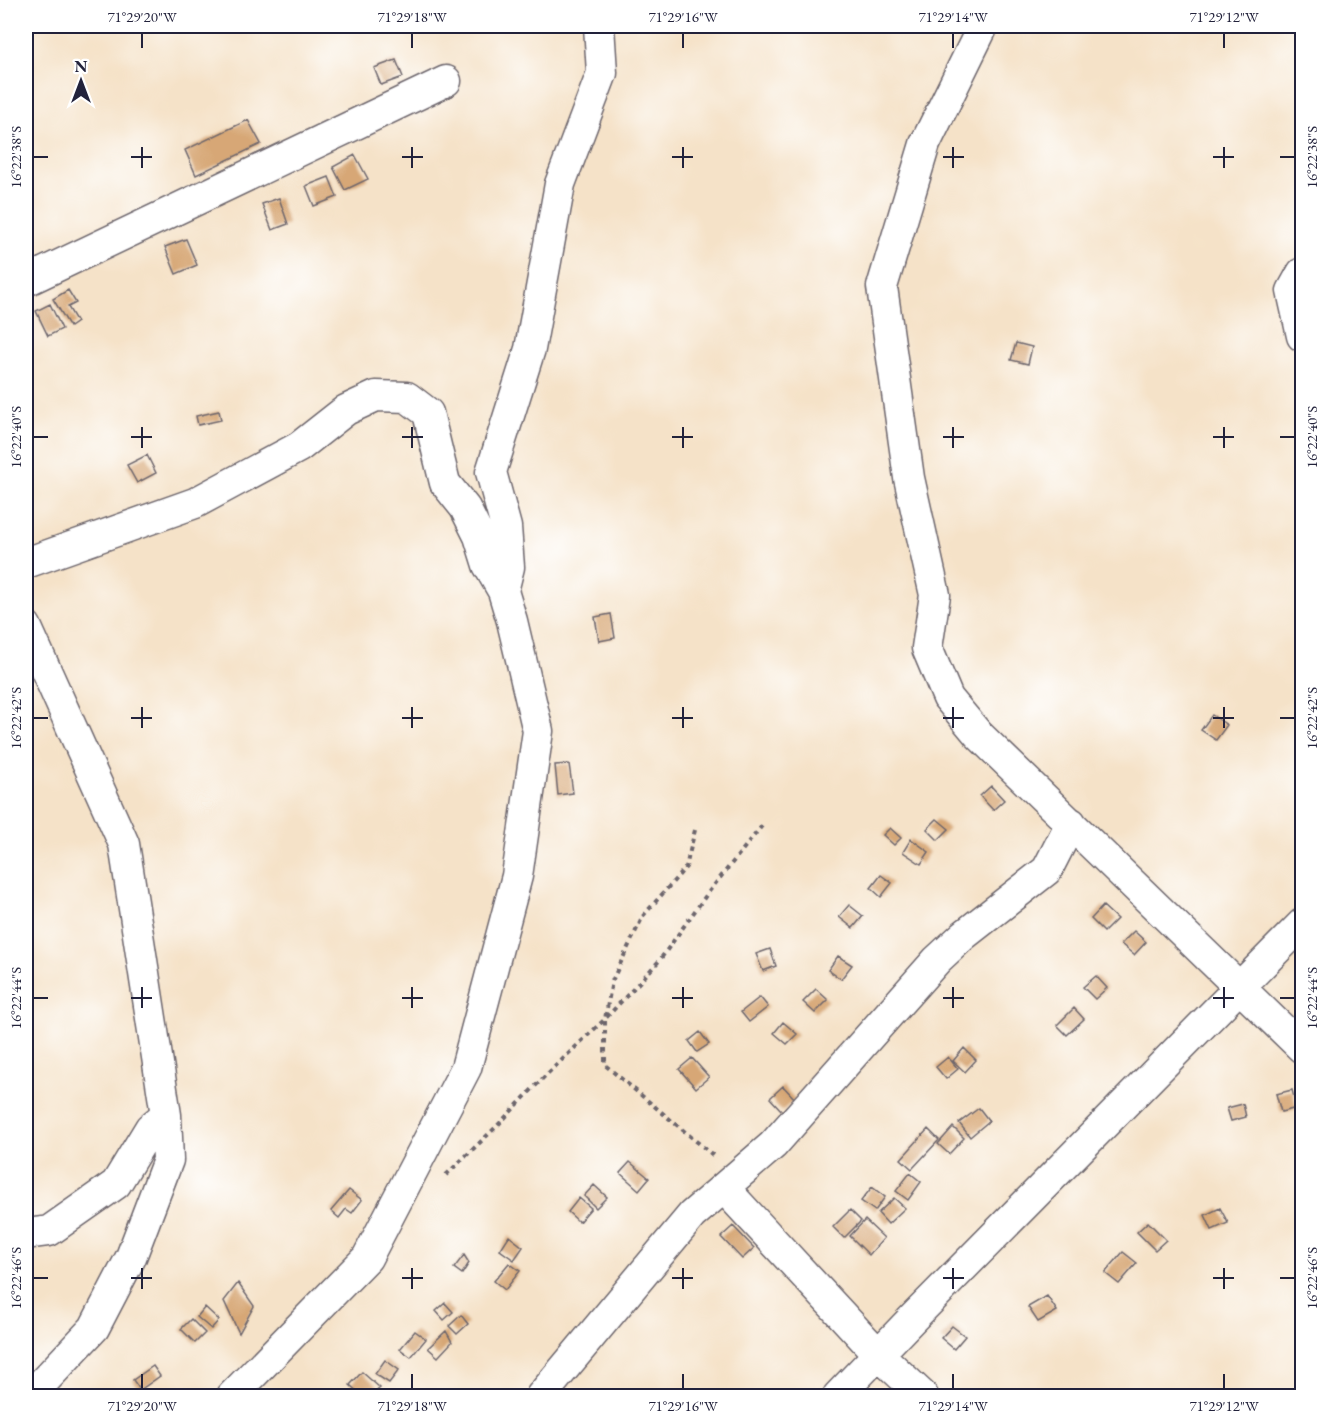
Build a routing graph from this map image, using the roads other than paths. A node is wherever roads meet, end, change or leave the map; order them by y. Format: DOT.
graph roads {
  1 [pos="599,26"];
  2 [pos="983,26"];
  3 [pos="446,81"];
  4 [pos="1302,273"];
  5 [pos="26,281"];
  6 [pos="1302,336"];
  7 [pos="26,563"];
  8 [pos="503,591"];
  9 [pos="26,626"];
  10 [pos="1071,823"];
  11 [pos="1302,924"];
  12 [pos="1240,987"];
  13 [pos="1302,1047"];
  14 [pos="166,1115"];
  15 [pos="731,1182"];
  16 [pos="26,1234"];
  17 [pos="878,1354"];
  18 [pos="30,1396"];
  19 [pos="232,1396"];
  20 [pos="541,1396"];
  21 [pos="838,1396"];
  22 [pos="923,1396"];
  1 -- 8 [label="street"];
  2 -- 10 [label="street"];
  3 -- 5 [label="street"];
  4 -- 6 [label="street"];
  7 -- 8 [label="street"];
  8 -- 19 [label="street"];
  9 -- 14 [label="street"];
  10 -- 12 [label="street"];
  10 -- 15 [label="street"];
  11 -- 12 [label="street"];
  12 -- 13 [label="street"];
  12 -- 17 [label="street"];
  14 -- 16 [label="street"];
  14 -- 18 [label="street"];
  15 -- 17 [label="street"];
  15 -- 20 [label="street"];
  17 -- 21 [label="street"];
  17 -- 22 [label="street"];
}
